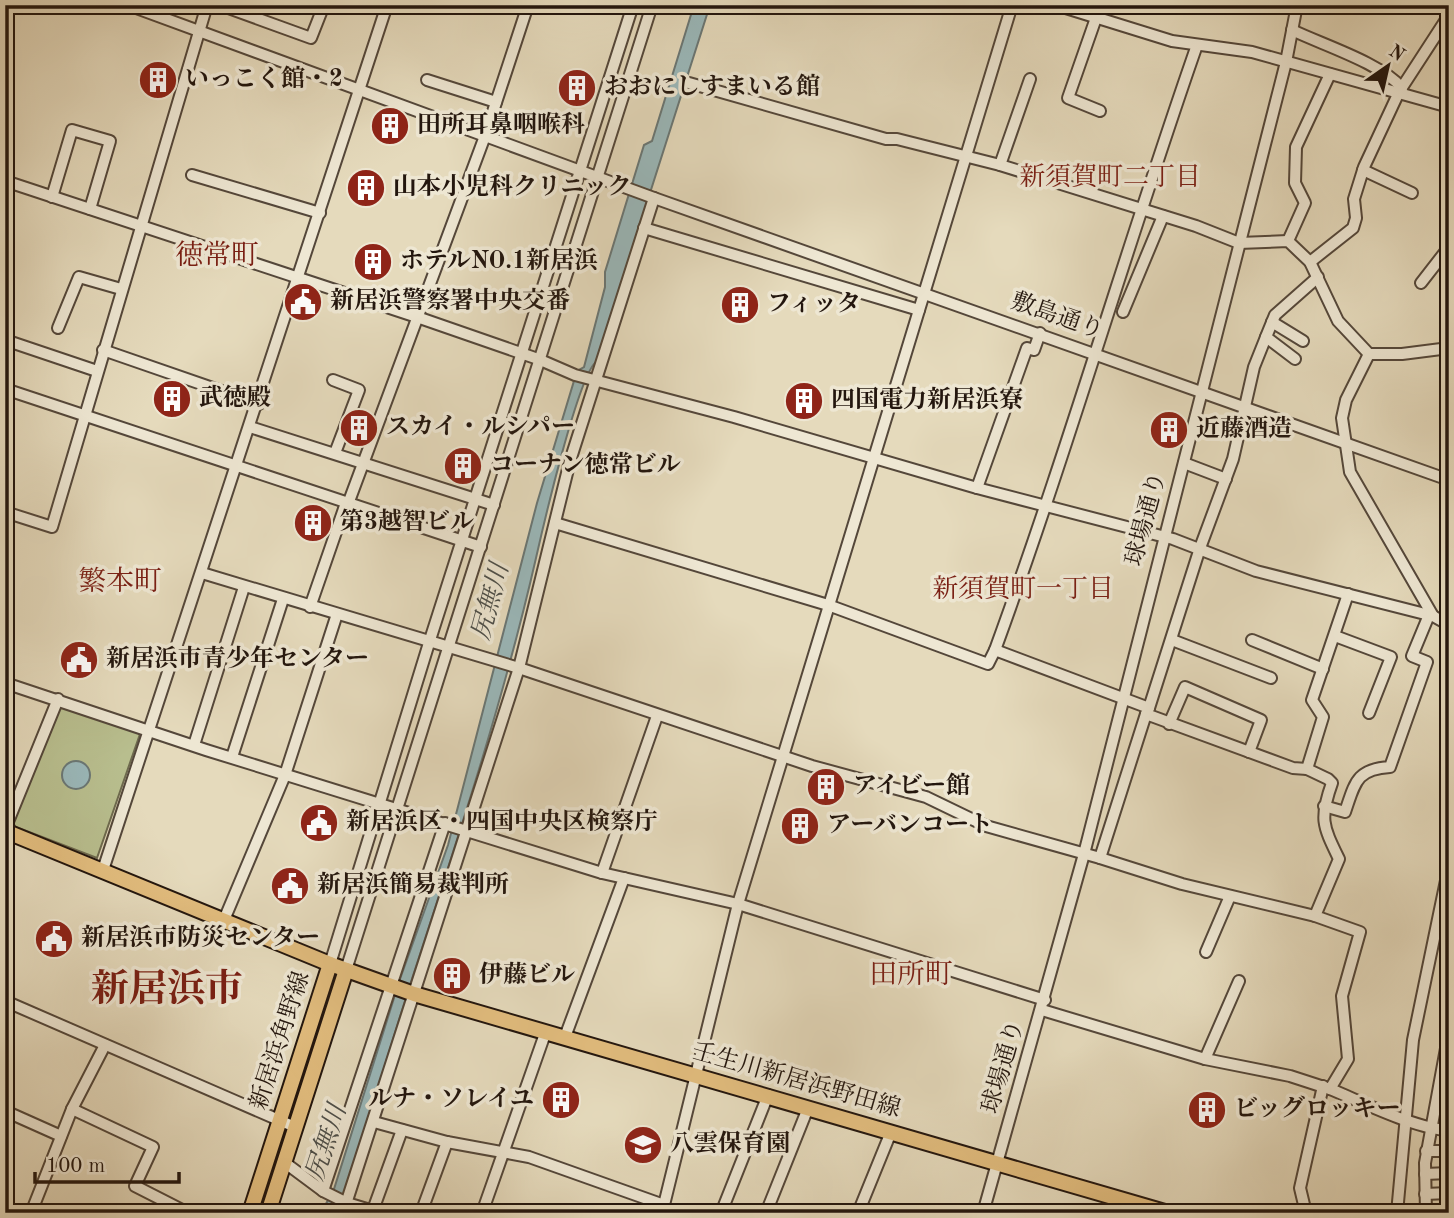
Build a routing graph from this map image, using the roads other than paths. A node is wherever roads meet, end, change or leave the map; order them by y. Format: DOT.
graph roads {
  1 [pos="128,5"];
  2 [pos="206,5"];
  3 [pos="220,5"];
  4 [pos="324,5"];
  5 [pos="387,5"];
  6 [pos="528,5"];
  7 [pos="633,5"];
  8 [pos="652,5"];
  9 [pos="1013,5"];
  10 [pos="1056,5"];
  11 [pos="1297,5"];
  12 [pos="1449,15"];
  13 [pos="1096,18"];
  14 [pos="1292,30"];
  15 [pos="199,31"];
  16 [pos="311,38"];
  17 [pos="324,43"];
  18 [pos="1197,45"];
  19 [pos="1286,62"];
  20 [pos="1330,74"];
  21 [pos="1030,79"];
  22 [pos="428,80"];
  23 [pos="690,83"];
  24 [pos="360,89"];
  25 [pos="1400,90"];
  26 [pos="496,102"];
  27 [pos="1449,107"];
  28 [pos="1100,111"];
  29 [pos="485,136"];
  30 [pos="966,156"];
  31 [pos="1000,165"];
  32 [pos="1363,170"];
  33 [pos="582,172"];
  34 [pos="192,175"];
  35 [pos="596,176"];
  36 [pos="5,181"];
  37 [pos="1412,193"];
  38 [pos="52,197"];
  39 [pos="652,198"];
  40 [pos="90,209"];
  41 [pos="1139,211"];
  42 [pos="320,213"];
  43 [pos="1163,216"];
  44 [pos="141,226"];
  45 [pos="644,228"];
  46 [pos="1288,241"];
  47 [pos="1239,243"];
  48 [pos="1449,247"];
  49 [pos="1310,262"];
  50 [pos="1318,277"];
  51 [pos="298,278"];
  52 [pos="1421,283"];
  53 [pos="121,289"];
  54 [pos="923,293"];
  55 [pos="919,310"];
  56 [pos="1123,312"];
  57 [pos="417,317"];
  58 [pos="1272,322"];
  59 [pos="58,328"];
  60 [pos="1040,334"];
  61 [pos="1266,337"];
  62 [pos="5,340"];
  63 [pos="1303,341"];
  64 [pos="1449,348"];
  65 [pos="103,350"];
  66 [pos="1094,352"];
  67 [pos="523,354"];
  68 [pos="1369,354"];
  69 [pos="538,359"];
  70 [pos="1295,359"];
  71 [pos="97,371"];
  72 [pos="332,380"];
  73 [pos="592,380"];
  74 [pos="5,389"];
  75 [pos="1202,391"];
  76 [pos="259,404"];
  77 [pos="1245,407"];
  78 [pos="85,416"];
  79 [pos="250,427"];
  80 [pos="1346,444"];
  81 [pos="335,453"];
  82 [pos="872,458"];
  83 [pos="363,461"];
  84 [pos="1184,463"];
  85 [pos="237,466"];
  86 [pos="1226,479"];
  87 [pos="1449,480"];
  88 [pos="977,488"];
  89 [pos="476,499"];
  90 [pos="347,504"];
  91 [pos="1044,504"];
  92 [pos="494,505"];
  93 [pos="5,512"];
  94 [pos="555,523"];
  95 [pos="1164,539"];
  96 [pos="463,541"];
  97 [pos="481,547"];
  98 [pos="1200,548"];
  99 [pos="202,573"];
  100 [pos="244,587"];
  101 [pos="1348,594"];
  102 [pos="283,599"];
  103 [pos="828,605"];
  104 [pos="310,607"];
  105 [pos="337,614"];
  106 [pos="1431,615"];
  107 [pos="1449,625"];
  108 [pos="1335,636"];
  109 [pos="1172,640"];
  110 [pos="1252,640"];
  111 [pos="429,643"];
  112 [pos="448,648"];
  113 [pos="995,650"];
  114 [pos="517,667"];
  115 [pos="1324,669"];
  116 [pos="1270,678"];
  117 [pos="5,683"];
  118 [pos="1124,697"];
  119 [pos="58,699"];
  120 [pos="1148,711"];
  121 [pos="1369,713"];
  122 [pos="657,716"];
  123 [pos="1169,724"];
  124 [pos="151,731"];
  125 [pos="194,745"];
  126 [pos="1249,752"];
  127 [pos="782,755"];
  128 [pos="232,757"];
  129 [pos="1307,769"];
  130 [pos="285,775"];
  131 [pos="380,804"];
  132 [pos="1324,806"];
  133 [pos="395,809"];
  134 [pos="447,823"];
  135 [pos="5,830"];
  136 [pos="467,830"];
  137 [pos="1084,854"];
  138 [pos="1100,858"];
  139 [pos="1449,866"];
  140 [pos="103,870"];
  141 [pos="602,873"];
  142 [pos="624,878"];
  143 [pos="1230,896"];
  144 [pos="738,904"];
  145 [pos="1315,916"];
  146 [pos="224,920"];
  147 [pos="1206,952"];
  148 [pos="330,964"];
  149 [pos="346,970"];
  150 [pos="1239,981"];
  151 [pos="392,987"];
  152 [pos="413,994"];
  153 [pos="5,1001"];
  154 [pos="1044,1005"];
  155 [pos="546,1031"];
  156 [pos="1449,1032"];
  157 [pos="565,1037"];
  158 [pos="105,1045"];
  159 [pos="1448,1045"];
  160 [pos="1205,1059"];
  161 [pos="1446,1066"];
  162 [pos="696,1075"];
  163 [pos="1326,1087"];
  164 [pos="1444,1089"];
  165 [pos="768,1095"];
  166 [pos="808,1108"];
  167 [pos="72,1109"];
  168 [pos="1443,1109"];
  169 [pos="5,1111"];
  170 [pos="1406,1118"];
  171 [pos="279,1122"];
  172 [pos="374,1122"];
  173 [pos="295,1127"];
  174 [pos="1432,1129"];
  175 [pos="402,1130"];
  176 [pos="1449,1130"];
  177 [pos="891,1132"];
  178 [pos="61,1136"];
  179 [pos="447,1142"];
  180 [pos="1449,1151"];
  181 [pos="503,1152"];
  182 [pos="1426,1152"];
  183 [pos="284,1162"];
  184 [pos="998,1163"];
  185 [pos="1449,1173"];
  186 [pos="1425,1174"];
  187 [pos="325,1192"];
  188 [pos="1449,1193"];
  189 [pos="1425,1194"];
  190 [pos="345,1206"];
  191 [pos="666,1210"];
  192 [pos="377,1212"];
  193 [pos="31,1213"];
  194 [pos="188,1213"];
  195 [pos="250,1213"];
  196 [pos="268,1213"];
  197 [pos="421,1213"];
  198 [pos="482,1213"];
  199 [pos="721,1213"];
  200 [pos="766,1213"];
  201 [pos="858,1213"];
  202 [pos="983,1213"];
  203 [pos="1168,1213"];
  204 [pos="1306,1213"];
  205 [pos="1397,1213"];
  206 [pos="1426,1213"];
  1 -- 15 [label="street"];
  2 -- 15 [label="street"];
  3 -- 16 [label="street"];
  4 -- 16 [label="street"];
  5 -- 24 [label="street"];
  6 -- 26 [label="street"];
  7 -- 33 [label="street"];
  8 -- 35 [label="street"];
  9 -- 30 [label="street"];
  10 -- 13 [label="street"];
  11 -- 14 [label="street, 球場通り"];
  12 -- 25 [label="street"];
  13 -- 18 [label="street"];
  13 -- 28 [label="street"];
  14 -- 19 [label="street, 球場通り"];
  14 -- 25 [label="street"];
  15 -- 24 [label="street"];
  15 -- 44 [label="street"];
  16 -- 17 [label="street"];
  18 -- 19 [label="street"];
  18 -- 41 [label="street"];
  19 -- 20 [label="street"];
  19 -- 47 [label="street, 球場通り"];
  20 -- 25 [label="street"];
  20 -- 46 [label="street"];
  21 -- 31 [label="street"];
  22 -- 26 [label="street"];
  23 -- 30 [label="street"];
  24 -- 29 [label="street"];
  24 -- 42 [label="street"];
  25 -- 27 [label="street"];
  25 -- 32 [label="street"];
  26 -- 29 [label="street"];
  29 -- 33 [label="street"];
  29 -- 57 [label="street"];
  30 -- 31 [label="street"];
  30 -- 54 [label="street"];
  31 -- 41 [label="street"];
  32 -- 37 [label="street"];
  32 -- 49 [label="street"];
  33 -- 35 [label="street"];
  33 -- 67 [label="street"];
  34 -- 42 [label="street"];
  35 -- 39 [label="street, 敷島通り"];
  35 -- 69 [label="street"];
  36 -- 38 [label="street"];
  38 -- 40 [label="street"];
  38 -- 40 [label="street"];
  39 -- 45 [label="street"];
  39 -- 54 [label="street, 敷島通り"];
  40 -- 44 [label="street"];
  41 -- 43 [label="street"];
  41 -- 66 [label="street"];
  42 -- 51 [label="street"];
  43 -- 47 [label="street"];
  43 -- 56 [label="street"];
  44 -- 51 [label="street"];
  44 -- 53 [label="street"];
  45 -- 55 [label="street"];
  45 -- 73 [label="street"];
  46 -- 47 [label="street"];
  46 -- 49 [label="street"];
  47 -- 75 [label="street, 球場通り"];
  48 -- 52 [label="street"];
  49 -- 50 [label="street"];
  50 -- 58 [label="street"];
  50 -- 68 [label="street"];
  51 -- 57 [label="street"];
  51 -- 76 [label="street"];
  53 -- 59 [label="street"];
  53 -- 65 [label="street"];
  54 -- 55 [label="street"];
  54 -- 60 [label="street, 敷島通り"];
  55 -- 82 [label="street"];
  57 -- 67 [label="street"];
  57 -- 83 [label="street"];
  58 -- 61 [label="street"];
  58 -- 63 [label="street"];
  60 -- 66 [label="street, 敷島通り"];
  60 -- 88 [label="street"];
  61 -- 70 [label="street"];
  61 -- 77 [label="street"];
  62 -- 71 [label="street"];
  64 -- 68 [label="street"];
  65 -- 71 [label="street"];
  65 -- 76 [label="street"];
  66 -- 75 [label="street, 敷島通り"];
  66 -- 91 [label="street"];
  67 -- 69 [label="street"];
  67 -- 89 [label="street"];
  68 -- 80 [label="street"];
  69 -- 73 [label="street"];
  69 -- 92 [label="street"];
  71 -- 78 [label="street"];
  72 -- 81 [label="street"];
  73 -- 82 [label="street"];
  73 -- 94 [label="street"];
  74 -- 78 [label="street"];
  75 -- 77 [label="street, 敷島通り"];
  75 -- 84 [label="street, 球場通り"];
  76 -- 79 [label="street"];
  77 -- 80 [label="street, 敷島通り"];
  77 -- 86 [label="street"];
  78 -- 85 [label="street"];
  78 -- 93 [label="street"];
  79 -- 81 [label="street"];
  79 -- 85 [label="street"];
  80 -- 87 [label="street, 敷島通り"];
  80 -- 106 [label="street"];
  81 -- 83 [label="street"];
  82 -- 88 [label="street"];
  82 -- 103 [label="street"];
  83 -- 89 [label="street"];
  83 -- 90 [label="street"];
  84 -- 86 [label="street"];
  84 -- 95 [label="street, 球場通り"];
  85 -- 90 [label="street"];
  85 -- 99 [label="street"];
  86 -- 98 [label="street"];
  88 -- 91 [label="street"];
  89 -- 92 [label="street"];
  89 -- 96 [label="street"];
  90 -- 96 [label="street"];
  90 -- 104 [label="street"];
  91 -- 95 [label="street"];
  91 -- 113 [label="street"];
  92 -- 97 [label="street"];
  94 -- 103 [label="street"];
  94 -- 114 [label="street"];
  95 -- 98 [label="street"];
  95 -- 118 [label="street, 球場通り"];
  96 -- 97 [label="street"];
  96 -- 111 [label="street"];
  97 -- 112 [label="street"];
  98 -- 101 [label="street"];
  98 -- 109 [label="street"];
  99 -- 100 [label="street"];
  99 -- 124 [label="street"];
  100 -- 102 [label="street"];
  100 -- 125 [label="street"];
  101 -- 106 [label="street"];
  101 -- 108 [label="street"];
  102 -- 104 [label="street"];
  102 -- 128 [label="street"];
  103 -- 113 [label="street"];
  103 -- 127 [label="street"];
  104 -- 105 [label="street"];
  105 -- 111 [label="street"];
  105 -- 130 [label="street"];
  106 -- 107 [label="street"];
  106 -- 132 [label="street"];
  108 -- 115 [label="street"];
  108 -- 121 [label="street"];
  109 -- 116 [label="street"];
  109 -- 120 [label="street"];
  110 -- 115 [label="street"];
  111 -- 112 [label="street"];
  111 -- 131 [label="street"];
  112 -- 114 [label="street"];
  112 -- 133 [label="street"];
  113 -- 118 [label="street"];
  114 -- 122 [label="street"];
  114 -- 136 [label="street"];
  115 -- 129 [label="street"];
  117 -- 119 [label="street"];
  118 -- 120 [label="street"];
  118 -- 137 [label="street, 球場通り"];
  119 -- 124 [label="street"];
  119 -- 135 [label="street"];
  120 -- 123 [label="street"];
  120 -- 138 [label="street"];
  122 -- 127 [label="street"];
  122 -- 141 [label="street"];
  123 -- 126 [label="street"];
  123 -- 126 [label="street"];
  124 -- 125 [label="street"];
  124 -- 140 [label="street"];
  125 -- 128 [label="street"];
  126 -- 129 [label="street"];
  127 -- 137 [label="street"];
  127 -- 144 [label="street"];
  128 -- 130 [label="street"];
  129 -- 132 [label="street"];
  130 -- 131 [label="street"];
  130 -- 146 [label="street"];
  131 -- 133 [label="street"];
  131 -- 148 [label="street"];
  132 -- 145 [label="street"];
  133 -- 134 [label="street"];
  133 -- 149 [label="street"];
  134 -- 136 [label="street"];
  134 -- 151 [label="street"];
  135 -- 140 [label="main road"];
  136 -- 141 [label="street"];
  136 -- 152 [label="street"];
  137 -- 138 [label="street"];
  137 -- 154 [label="street, 球場通り"];
  138 -- 143 [label="street"];
  139 -- 170 [label="street"];
  140 -- 146 [label="main road"];
  141 -- 142 [label="street"];
  142 -- 144 [label="street"];
  142 -- 157 [label="street"];
  143 -- 145 [label="street"];
  143 -- 147 [label="street"];
  144 -- 154 [label="street"];
  144 -- 162 [label="street"];
  145 -- 163 [label="street"];
  146 -- 148 [label="main road"];
  148 -- 149 [label="main road"];
  148 -- 171 [label="main road, 新居浜角野線"];
  149 -- 151 [label="main road"];
  149 -- 173 [label="main road, 新居浜角野線"];
  150 -- 160 [label="street"];
  151 -- 152 [label="main road, 壬生川新居浜野田線"];
  151 -- 187 [label="street"];
  152 -- 155 [label="main road, 壬生川新居浜野田線"];
  152 -- 172 [label="street"];
  153 -- 158 [label="street"];
  154 -- 160 [label="street"];
  154 -- 184 [label="street, 球場通り"];
  155 -- 157 [label="main road, 壬生川新居浜野田線"];
  155 -- 181 [label="street"];
  156 -- 159 [label="street"];
  157 -- 162 [label="main road, 壬生川新居浜野田線"];
  158 -- 167 [label="street"];
  158 -- 171 [label="street"];
  159 -- 161 [label="street"];
  160 -- 163 [label="street"];
  161 -- 164 [label="street"];
  162 -- 165 [label="main road, 壬生川新居浜野田線"];
  162 -- 191 [label="street"];
  163 -- 170 [label="street"];
  163 -- 204 [label="street"];
  164 -- 168 [label="street"];
  165 -- 166 [label="main road, 壬生川新居浜野田線"];
  165 -- 199 [label="street"];
  166 -- 177 [label="main road, 壬生川新居浜野田線"];
  166 -- 200 [label="street"];
  167 -- 178 [label="street"];
  167 -- 194 [label="street"];
  168 -- 174 [label="street"];
  169 -- 178 [label="street"];
  170 -- 174 [label="street"];
  170 -- 205 [label="street"];
  171 -- 173 [label="street"];
  171 -- 195 [label="main road, 新居浜角野線"];
  172 -- 175 [label="street"];
  172 -- 190 [label="street"];
  173 -- 183 [label="main road, 新居浜角野線"];
  174 -- 176 [label="street"];
  174 -- 182 [label="street"];
  175 -- 179 [label="street"];
  175 -- 192 [label="street"];
  177 -- 184 [label="main road, 壬生川新居浜野田線"];
  177 -- 201 [label="street"];
  178 -- 193 [label="street"];
  179 -- 181 [label="street"];
  179 -- 197 [label="street"];
  180 -- 182 [label="street"];
  181 -- 191 [label="street"];
  181 -- 198 [label="street"];
  182 -- 186 [label="street"];
  183 -- 187 [label="street"];
  183 -- 196 [label="main road, 新居浜角野線"];
  184 -- 202 [label="street, 球場通り"];
  184 -- 203 [label="main road, 壬生川新居浜野田線"];
  185 -- 186 [label="street"];
  186 -- 189 [label="street"];
  187 -- 190 [label="street"];
  188 -- 189 [label="street"];
  189 -- 206 [label="street"];
  190 -- 192 [label="street"];
}
